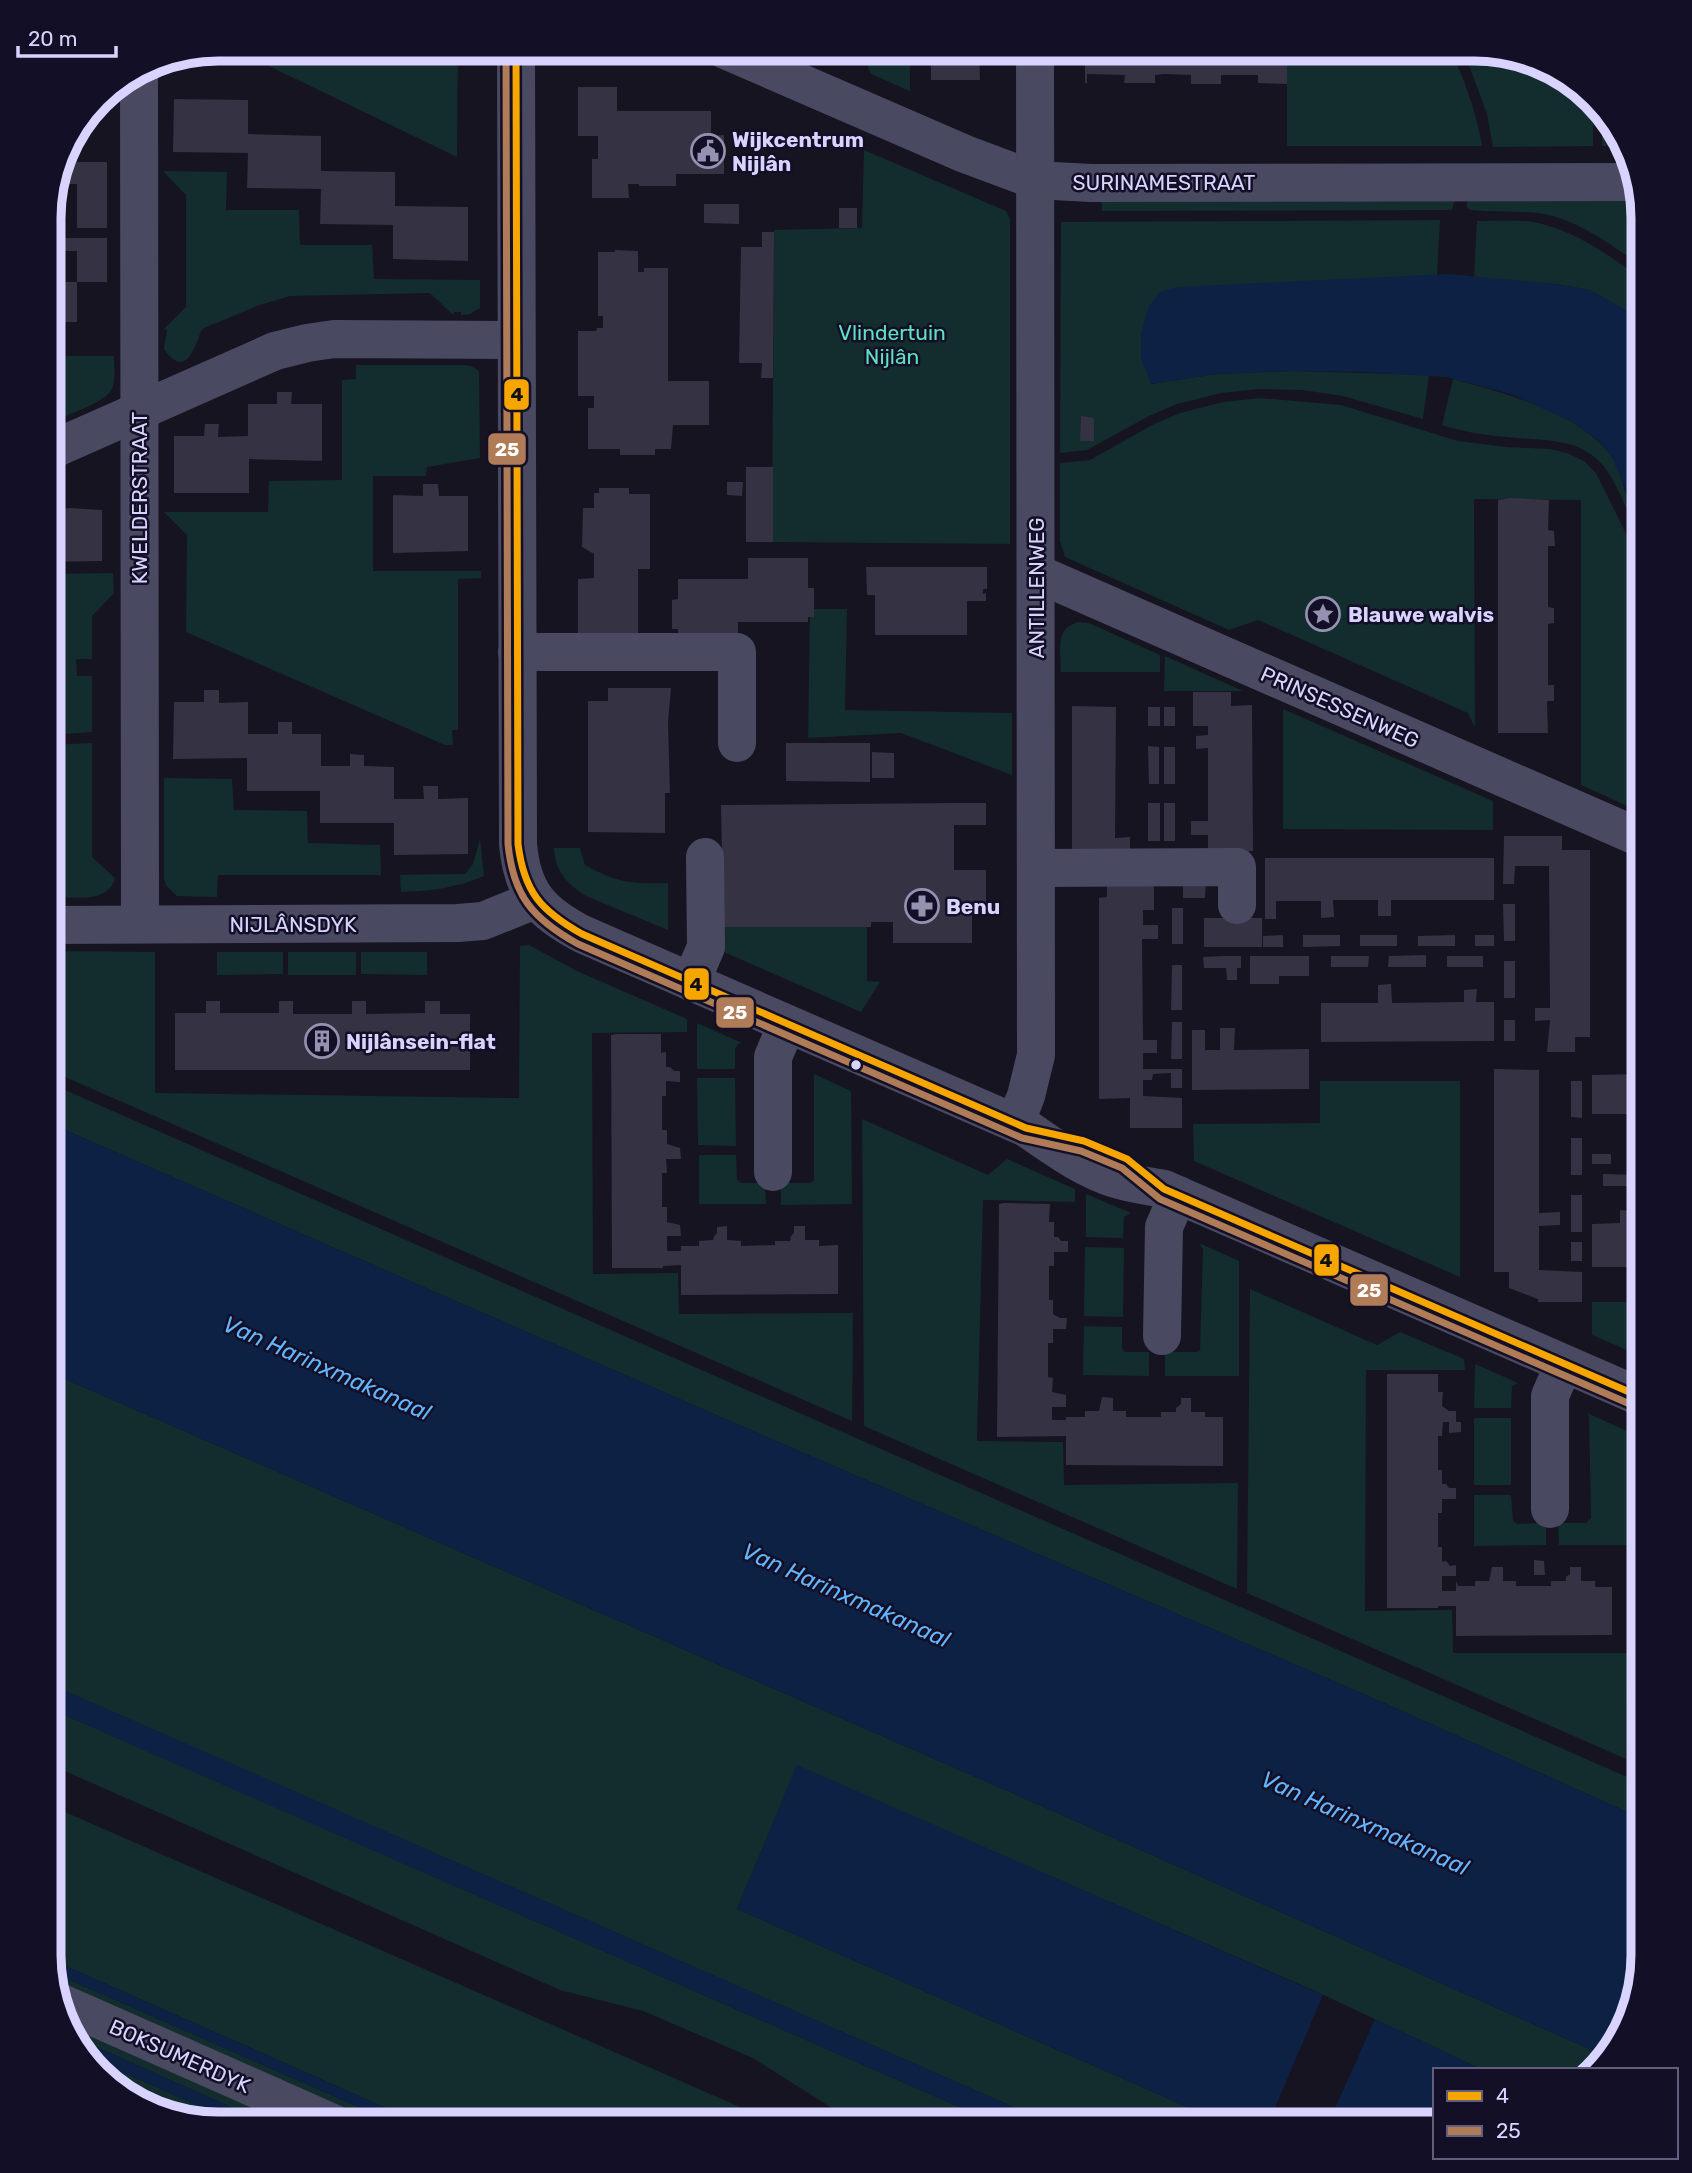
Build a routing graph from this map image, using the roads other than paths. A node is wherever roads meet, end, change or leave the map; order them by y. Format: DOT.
graph roads {
  1 [pos="516,61"];
  2 [pos="752,61"];
  3 [pos="1035,62"];
  4 [pos="139,83"];
  5 [pos="1035,180"];
  6 [pos="1626,182"];
  7 [pos="516,340"];
  8 [pos="139,411"];
  9 [pos="62,445"];
  10 [pos="1037,573"];
  11 [pos="517,652"];
  12 [pos="737,743"];
  13 [pos="1631,834"];
  14 [pos="705,857"];
  15 [pos="1036,868"];
  16 [pos="535,900"];
  17 [pos="1237,905"];
  18 [pos="140,924"];
  19 [pos="62,925"];
  20 [pos="691,982"];
  21 [pos="787,1024"];
  22 [pos="1020,1125"];
  23 [pos="774,1172"];
  24 [pos="1171,1192"];
  25 [pos="1162,1336"];
  26 [pos="1564,1364"];
  27 [pos="1631,1393"];
  28 [pos="1550,1509"];
  29 [pos="71,2007"];
  30 [pos="308,2112"];
  1 -- 7 [label="street"];
  2 -- 5 [label="street, SURINAMESTRAAT"];
  3 -- 5 [label="street, ANTILLENWEG"];
  4 -- 8 [label="street, KWELDERSTRAAT"];
  5 -- 6 [label="street, SURINAMESTRAAT"];
  5 -- 10 [label="street, ANTILLENWEG"];
  7 -- 8 [label="street"];
  7 -- 11 [label="street"];
  8 -- 9 [label="street"];
  8 -- 18 [label="street, KWELDERSTRAAT"];
  10 -- 13 [label="street, PRINSESSENWEG"];
  10 -- 15 [label="street, ANTILLENWEG"];
  11 -- 12 [label="street"];
  11 -- 16 [label="street"];
  14 -- 20 [label="street"];
  15 -- 17 [label="street"];
  15 -- 22 [label="street, ANTILLENWEG"];
  16 -- 18 [label="street, NIJLÂNSDYK"];
  16 -- 20 [label="street"];
  18 -- 19 [label="street, NIJLÂNSDYK"];
  20 -- 21 [label="street"];
  21 -- 22 [label="street"];
  21 -- 23 [label="street"];
  22 -- 24 [label="street"];
  24 -- 25 [label="street"];
  24 -- 26 [label="street"];
  26 -- 27 [label="street"];
  26 -- 28 [label="street"];
  29 -- 30 [label="street, BOKSUMERDYK"];
}
